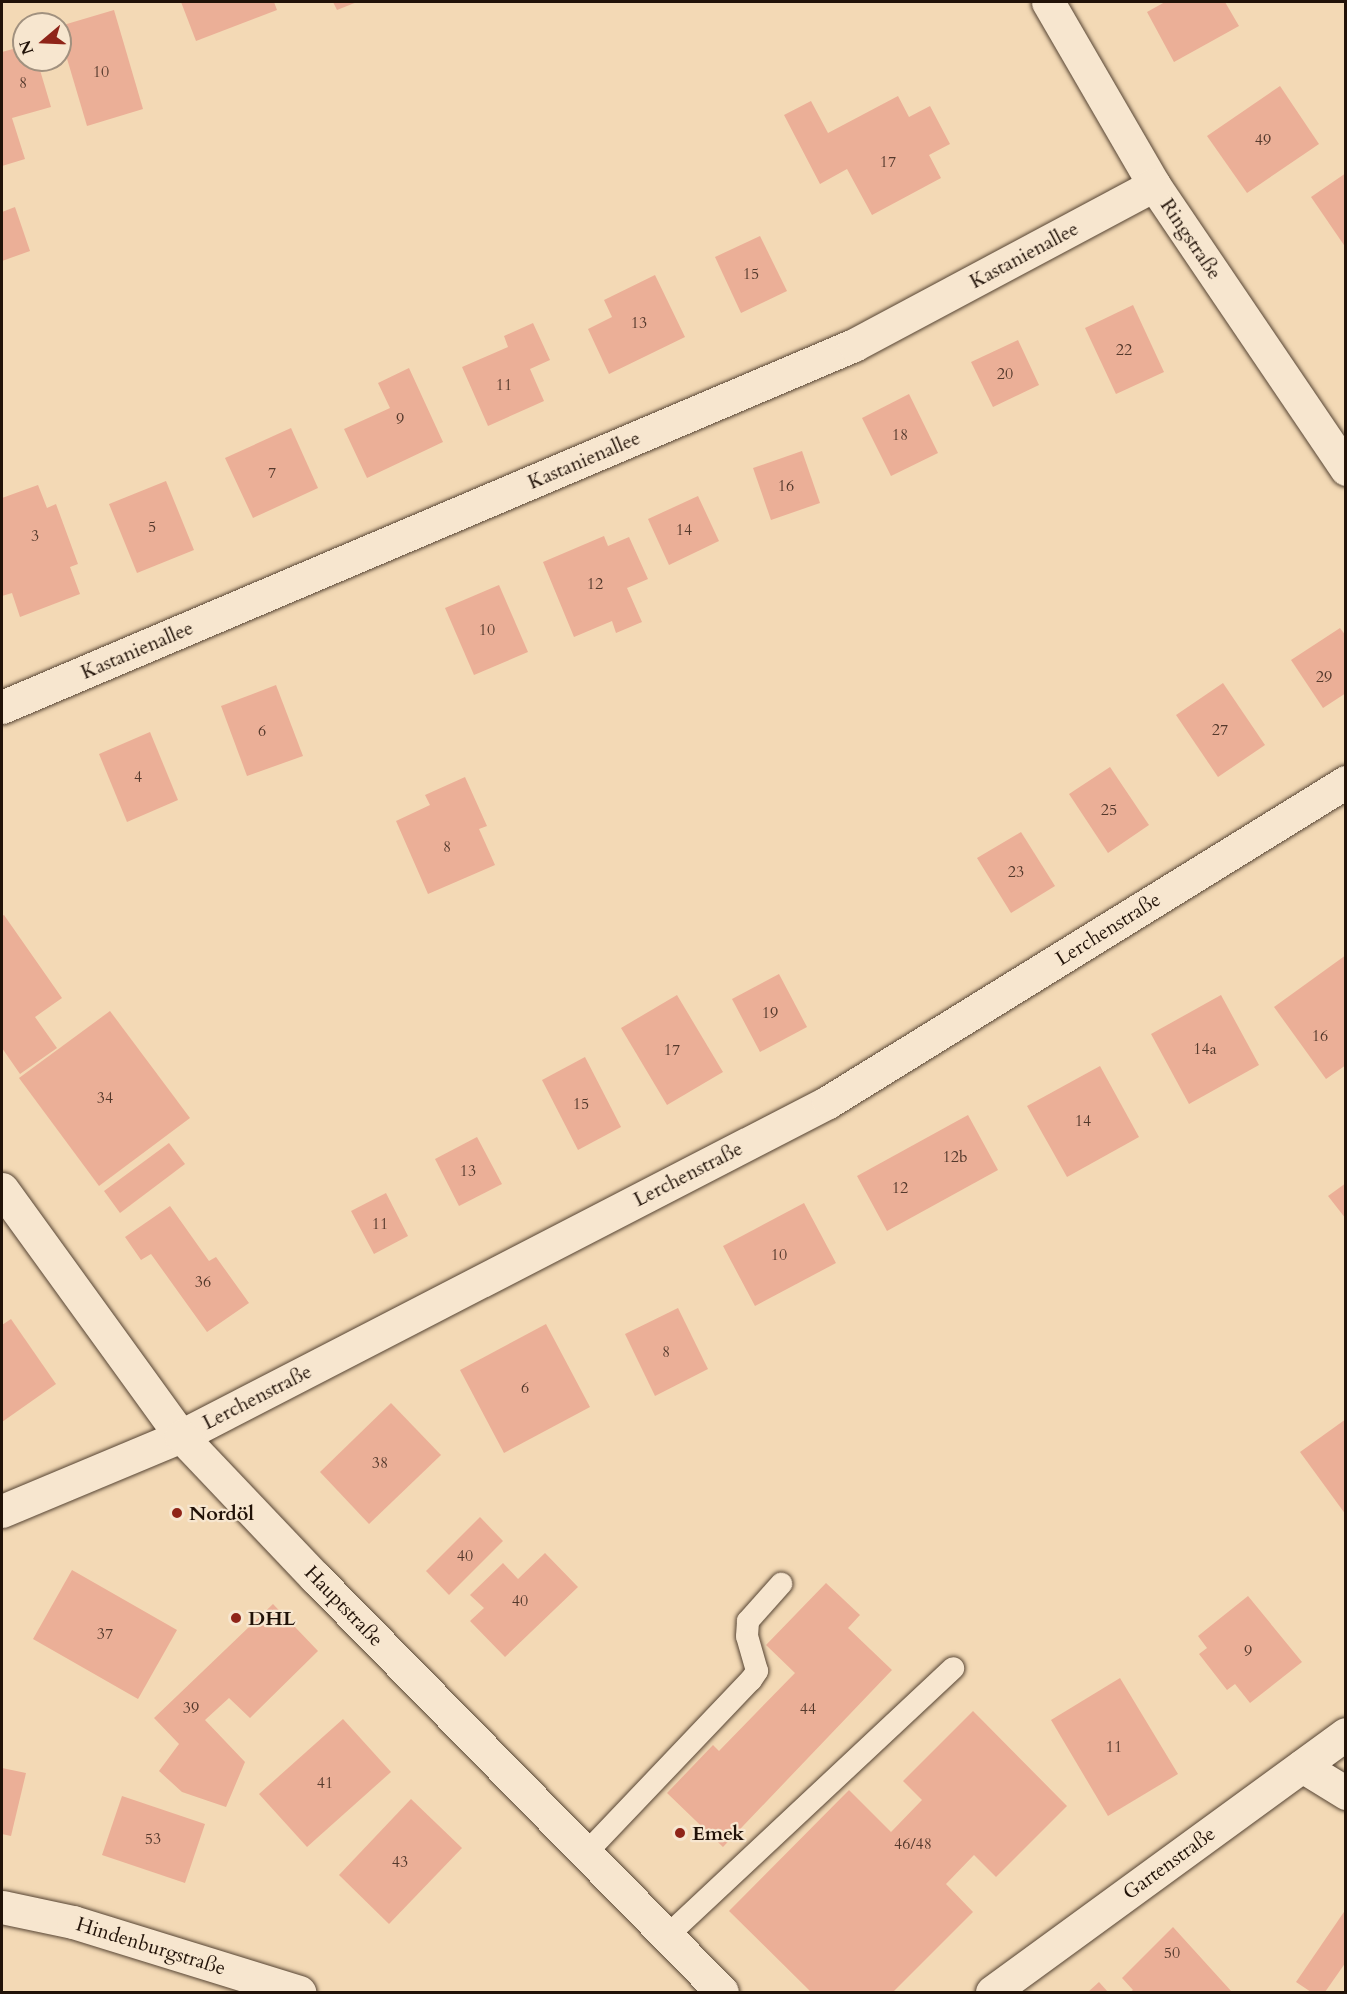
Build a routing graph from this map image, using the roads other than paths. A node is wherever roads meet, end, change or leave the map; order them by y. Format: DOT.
graph roads {
  1 [pos="1048,2"];
  2 [pos="1154,185"];
  3 [pos="1346,469"];
  4 [pos="2,707"];
  5 [pos="1346,782"];
  6 [pos="2,1189"];
  7 [pos="182,1436"];
  8 [pos="2,1511"];
  9 [pos="781,1584"];
  10 [pos="953,1668"];
  11 [pos="1346,1734"];
  12 [pos="1302,1766"];
  13 [pos="1346,1793"];
  14 [pos="586,1853"];
  15 [pos="2,1906"];
  16 [pos="667,1936"];
  17 [pos="299,1992"];
  18 [pos="722,1992"];
  19 [pos="992,1992"];
  1 -- 2 [label="street, Ringstraße"];
  2 -- 3 [label="street, Ringstraße"];
  2 -- 4 [label="street, Kastanienallee"];
  5 -- 7 [label="street, Lerchenstraße"];
  6 -- 7 [label="street, Hauptstraße"];
  7 -- 8 [label="street, Lerchenstraße"];
  7 -- 14 [label="street, Hauptstraße"];
  9 -- 14 [label="lane"];
  10 -- 16 [label="lane"];
  11 -- 12 [label="street, Gartenstraße"];
  12 -- 13 [label="street"];
  12 -- 19 [label="street, Gartenstraße"];
  14 -- 16 [label="street, Hauptstraße"];
  15 -- 17 [label="street, Hindenburgstraße"];
  16 -- 18 [label="street, Hauptstraße"];
}
